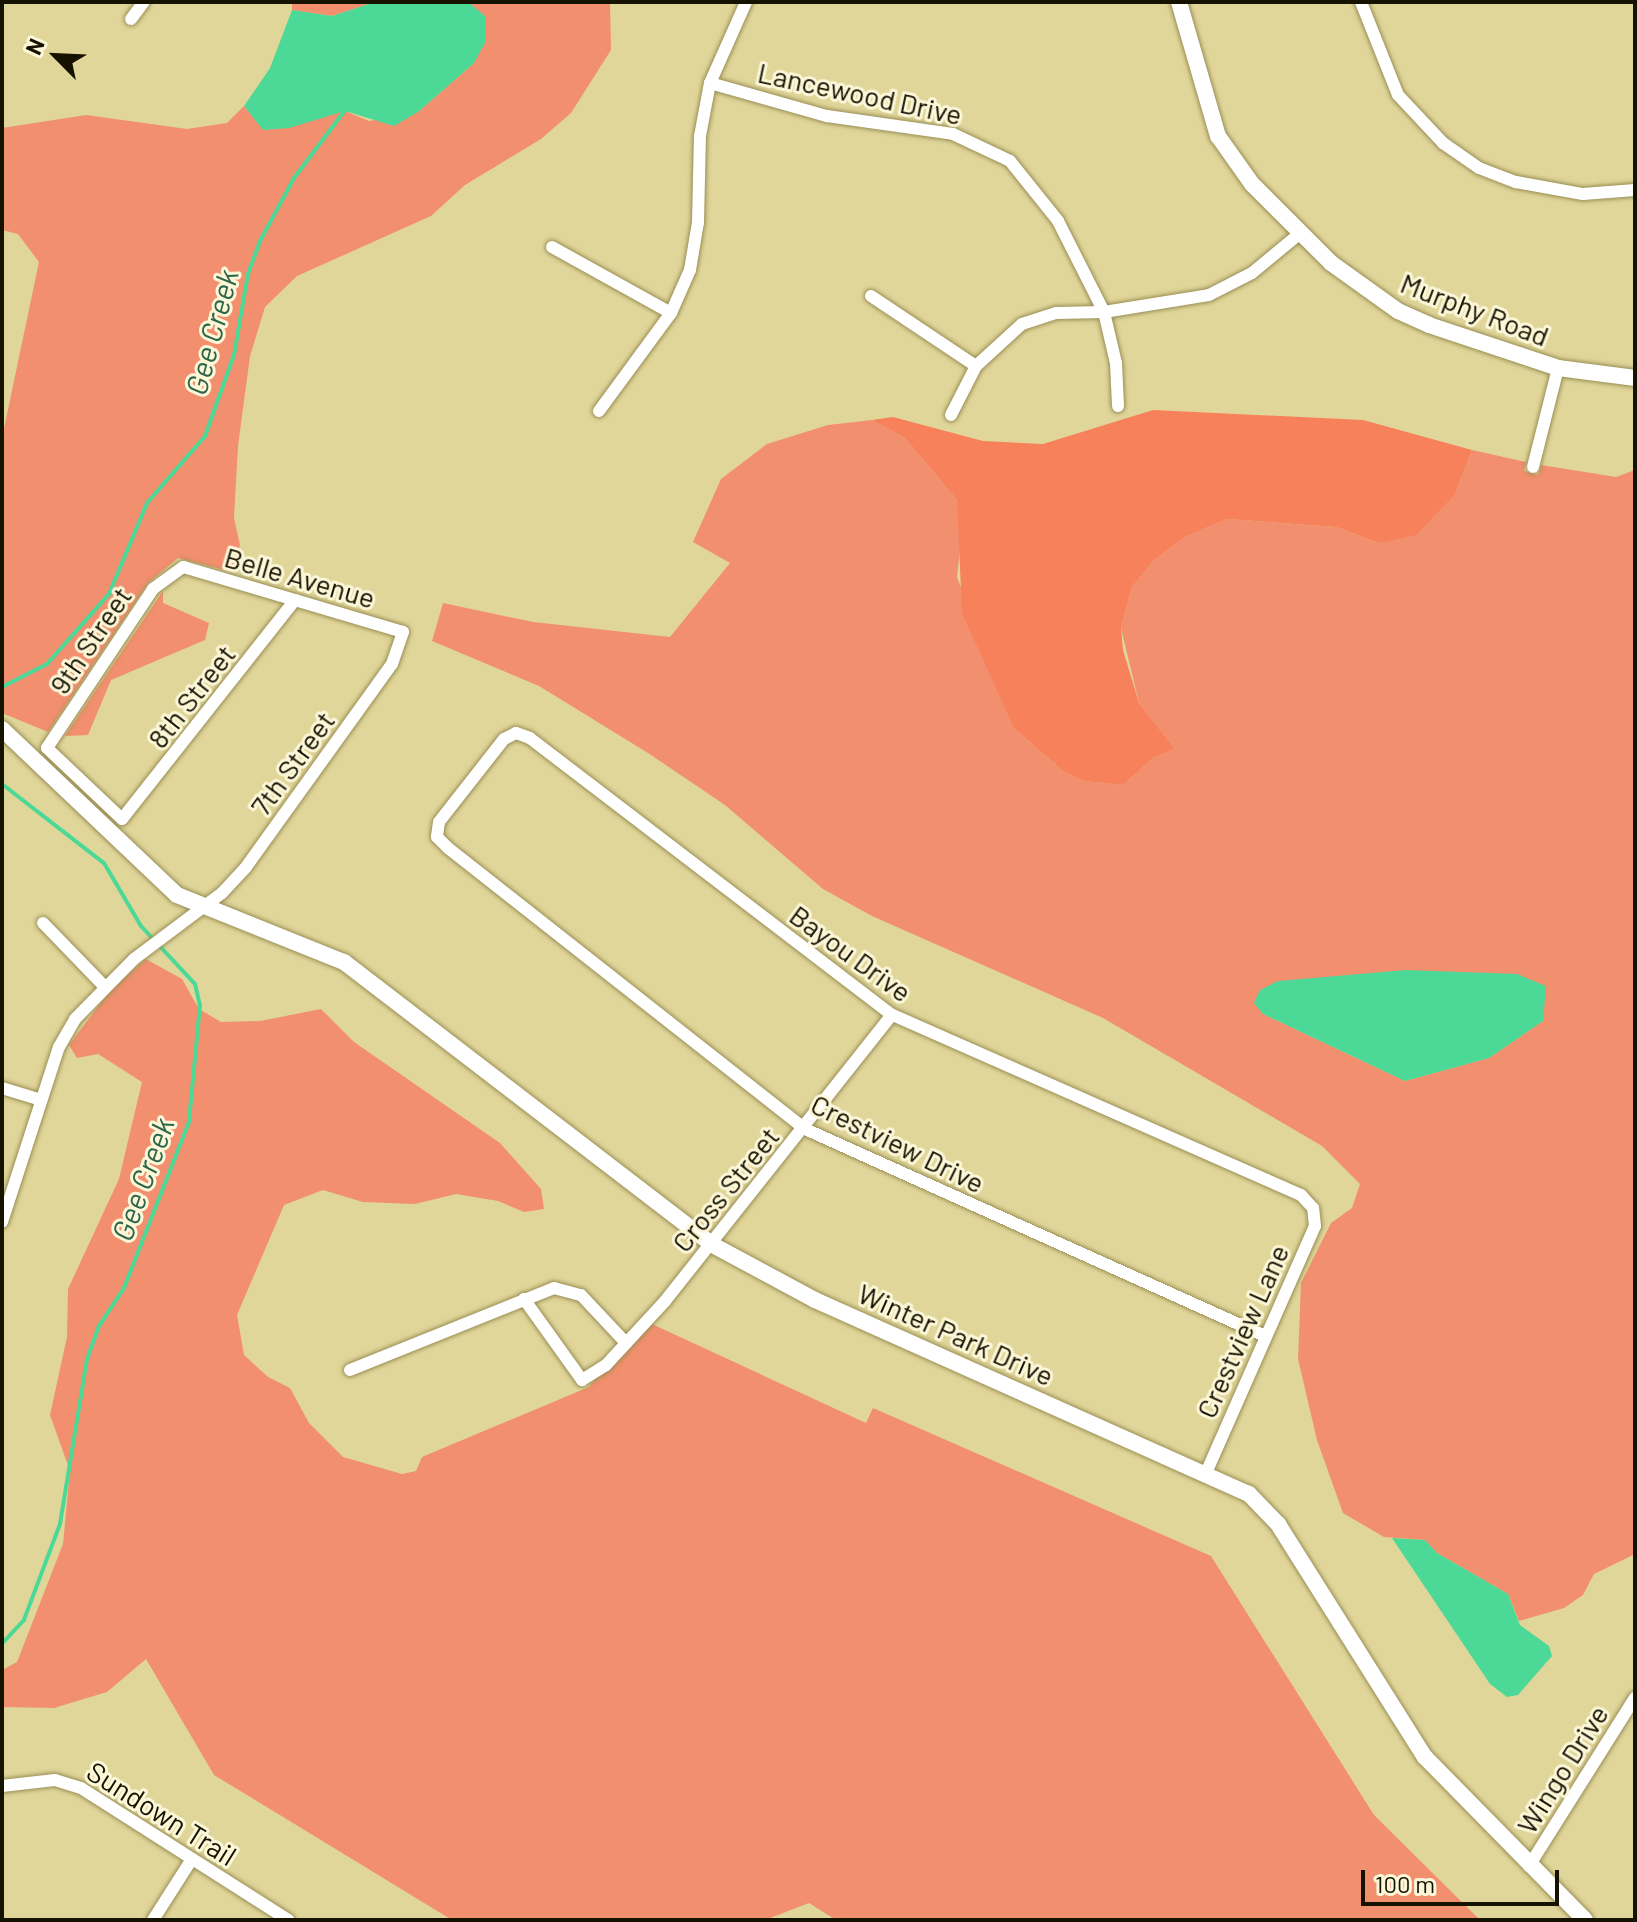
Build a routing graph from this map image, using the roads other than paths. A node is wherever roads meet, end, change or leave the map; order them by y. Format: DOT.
graph roads {
  1 [pos="144,2"];
  2 [pos="746,2"];
  3 [pos="1179,2"];
  4 [pos="1361,2"];
  5 [pos="131,19"];
  6 [pos="710,83"];
  7 [pos="1635,190"];
  8 [pos="1299,234"];
  9 [pos="552,247"];
  10 [pos="871,296"];
  11 [pos="1104,312"];
  12 [pos="671,313"];
  13 [pos="976,366"];
  14 [pos="1558,368"];
  15 [pos="1635,378"];
  16 [pos="1118,406"];
  17 [pos="599,411"];
  18 [pos="951,415"];
  19 [pos="1533,467"];
  20 [pos="183,567"];
  21 [pos="295,600"];
  22 [pos="403,632"];
  23 [pos="2,729"];
  24 [pos="122,819"];
  25 [pos="437,837"];
  26 [pos="199,908"];
  27 [pos="43,923"];
  28 [pos="104,986"];
  29 [pos="892,1015"];
  30 [pos="2,1088"];
  31 [pos="41,1100"];
  32 [pos="805,1129"];
  33 [pos="1313,1208"];
  34 [pos="2,1222"];
  35 [pos="711,1244"];
  36 [pos="524,1299"];
  37 [pos="1265,1336"];
  38 [pos="626,1343"];
  39 [pos="350,1370"];
  40 [pos="1206,1473"];
  41 [pos="1635,1698"];
  42 [pos="2,1786"];
  43 [pos="192,1859"];
  44 [pos="1529,1866"];
  45 [pos="153,1920"];
  46 [pos="288,1920"];
  47 [pos="1585,1920"];
  1 -- 5 [label="street"];
  2 -- 6 [label="street"];
  3 -- 8 [label="street, Murphy Road"];
  4 -- 7 [label="street"];
  6 -- 11 [label="street, Lancewood Drive"];
  6 -- 12 [label="street"];
  8 -- 11 [label="street"];
  8 -- 14 [label="street, Murphy Road"];
  9 -- 12 [label="street"];
  10 -- 13 [label="street"];
  11 -- 13 [label="street"];
  11 -- 16 [label="street, Lancewood Drive"];
  12 -- 17 [label="street"];
  13 -- 18 [label="street"];
  14 -- 15 [label="street, Murphy Road"];
  14 -- 19 [label="street"];
  20 -- 21 [label="street, Belle Avenue"];
  20 -- 24 [label="street, 9th Street"];
  21 -- 22 [label="street, Belle Avenue"];
  21 -- 24 [label="street, 8th Street"];
  22 -- 26 [label="street, 7th Street"];
  23 -- 26 [label="street, Winter Park Drive"];
  25 -- 29 [label="street, Bayou Drive"];
  25 -- 32 [label="street, Crestview Drive"];
  26 -- 28 [label="street, 7th Street"];
  26 -- 35 [label="street, Winter Park Drive"];
  27 -- 28 [label="street"];
  28 -- 31 [label="street, 7th Street"];
  29 -- 32 [label="street, Cross Street"];
  29 -- 33 [label="street, Bayou Drive"];
  30 -- 31 [label="street"];
  31 -- 34 [label="street, 7th Street"];
  32 -- 35 [label="street, Cross Street"];
  32 -- 37 [label="street, Crestview Drive"];
  33 -- 37 [label="street, Crestview Lane"];
  35 -- 38 [label="street, Cross Street"];
  35 -- 40 [label="street, Winter Park Drive"];
  36 -- 38 [label="street"];
  36 -- 38 [label="street, Cross Street"];
  36 -- 39 [label="street"];
  37 -- 40 [label="street, Crestview Lane"];
  40 -- 44 [label="street, Winter Park Drive"];
  41 -- 44 [label="street, Wingo Drive"];
  42 -- 43 [label="street, Sundown Trail"];
  43 -- 45 [label="street"];
  43 -- 46 [label="street, Sundown Trail"];
  44 -- 47 [label="street, Winter Park Drive"];
}
